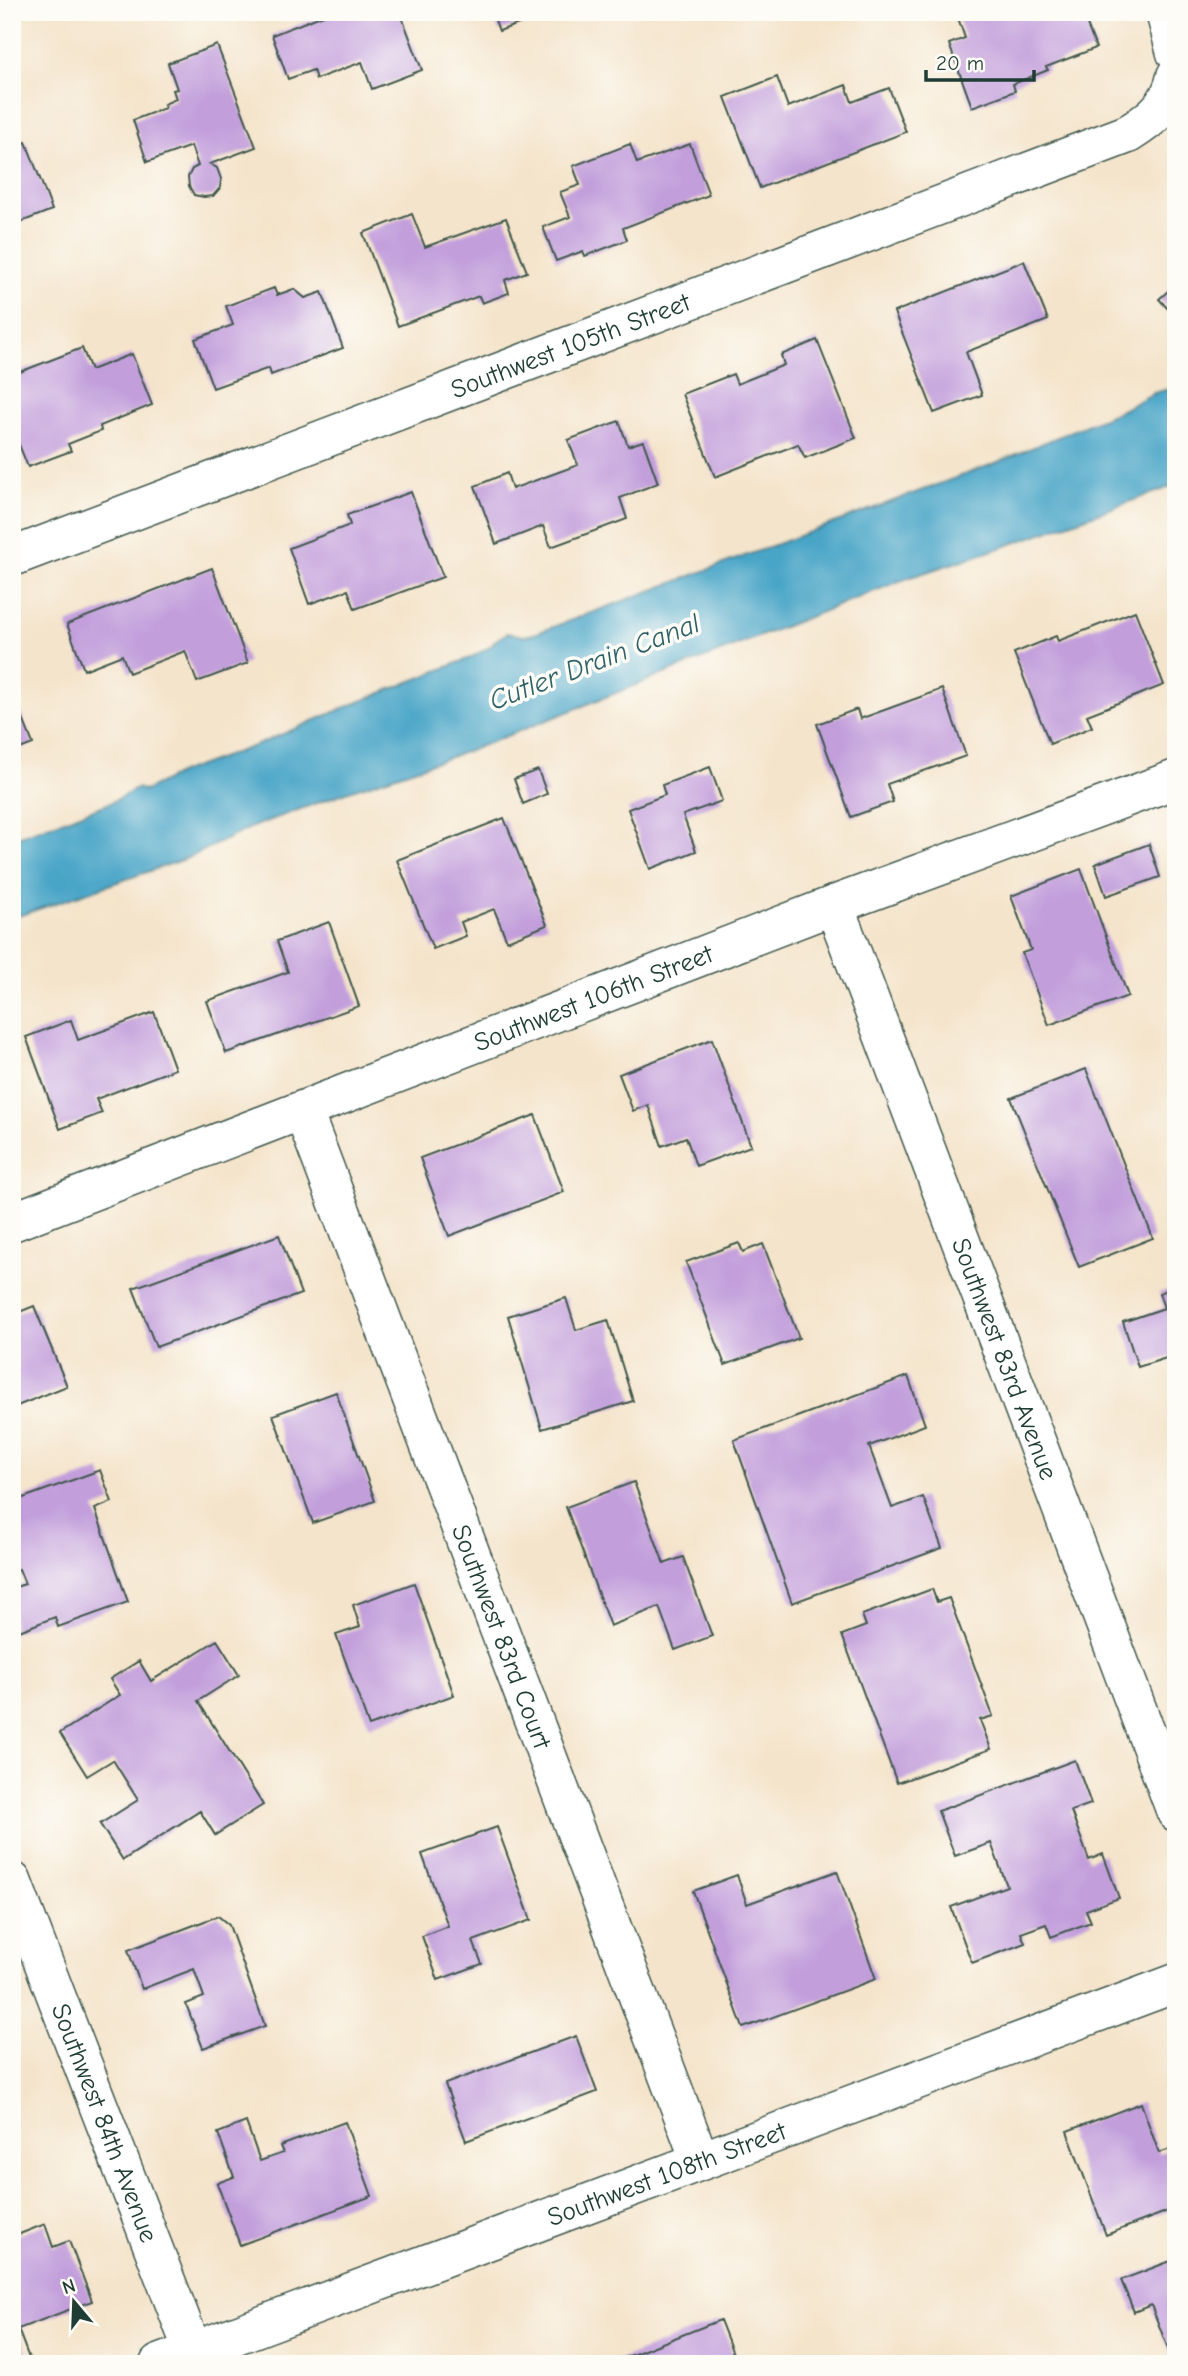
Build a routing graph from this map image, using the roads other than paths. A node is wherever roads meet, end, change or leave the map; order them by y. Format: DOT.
graph roads {
  1 [pos="1166,12"];
  2 [pos="1176,53"];
  3 [pos="1176,76"];
  4 [pos="12,557"];
  5 [pos="1176,779"];
  6 [pos="834,905"];
  7 [pos="303,1111"];
  8 [pos="12,1222"];
  9 [pos="1176,1812"];
  10 [pos="12,1881"];
  11 [pos="1176,1983"];
  12 [pos="700,2160"];
  13 [pos="183,2360"];
  1 -- 2 [label="street"];
  3 -- 4 [label="street, Southwest 105th Street"];
  5 -- 6 [label="street, Southwest 106th Street"];
  6 -- 7 [label="street, Southwest 106th Street"];
  6 -- 9 [label="street, Southwest 83rd Avenue"];
  7 -- 8 [label="street, Southwest 106th Street"];
  7 -- 12 [label="street, Southwest 83rd Court"];
  10 -- 13 [label="street, Southwest 84th Avenue"];
  11 -- 12 [label="street, Southwest 108th Street"];
  12 -- 13 [label="street, Southwest 108th Street"];
}
